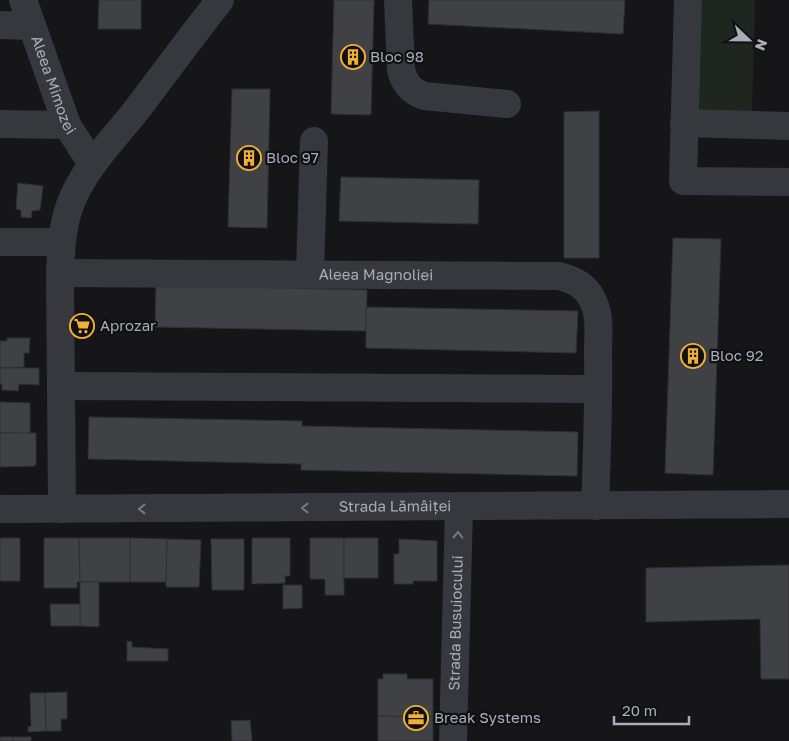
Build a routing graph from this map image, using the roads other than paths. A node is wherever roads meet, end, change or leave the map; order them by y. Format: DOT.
graph roads {
  1 [pos="23,0"];
  2 [pos="220,0"];
  3 [pos="398,0"];
  4 [pos="688,0"];
  5 [pos="0,25"];
  6 [pos="32,26"];
  7 [pos="507,104"];
  8 [pos="684,123"];
  9 [pos="0,124"];
  10 [pos="67,125"];
  11 [pos="789,126"];
  12 [pos="314,141"];
  13 [pos="92,164"];
  14 [pos="789,182"];
  15 [pos="0,242"];
  16 [pos="61,242"];
  17 [pos="60,273"];
  18 [pos="310,274"];
  19 [pos="61,386"];
  20 [pos="598,389"];
  21 [pos="789,504"];
  22 [pos="596,506"];
  23 [pos="459,507"];
  24 [pos="0,509"];
  25 [pos="62,509"];
  26 [pos="453,741"];
  1 -- 6 [label="street, Aleea Mimozei"];
  2 -- 13 [label="street"];
  3 -- 7 [label="street"];
  4 -- 8 [label="street"];
  5 -- 6 [label="street"];
  6 -- 10 [label="street, Aleea Mimozei"];
  8 -- 11 [label="street"];
  8 -- 14 [label="street"];
  9 -- 10 [label="street"];
  10 -- 13 [label="street, Aleea Mimozei"];
  12 -- 18 [label="street"];
  13 -- 16 [label="street"];
  15 -- 16 [label="street"];
  16 -- 17 [label="street"];
  17 -- 18 [label="street, Aleea Magnoliei"];
  17 -- 19 [label="street"];
  18 -- 20 [label="street, Aleea Magnoliei"];
  19 -- 20 [label="street"];
  19 -- 25 [label="street"];
  20 -- 22 [label="street, Aleea Magnoliei"];
  21 -- 22 [label="street, Strada Lămâiței"];
  22 -- 23 [label="street, Strada Lămâiței"];
  23 -- 25 [label="street, Strada Lămâiței, one-way"];
  26 -- 23 [label="street, Strada Busuiocului, one-way"];
  24 -- 25 [label="street, Strada Lămâiței"];
}
